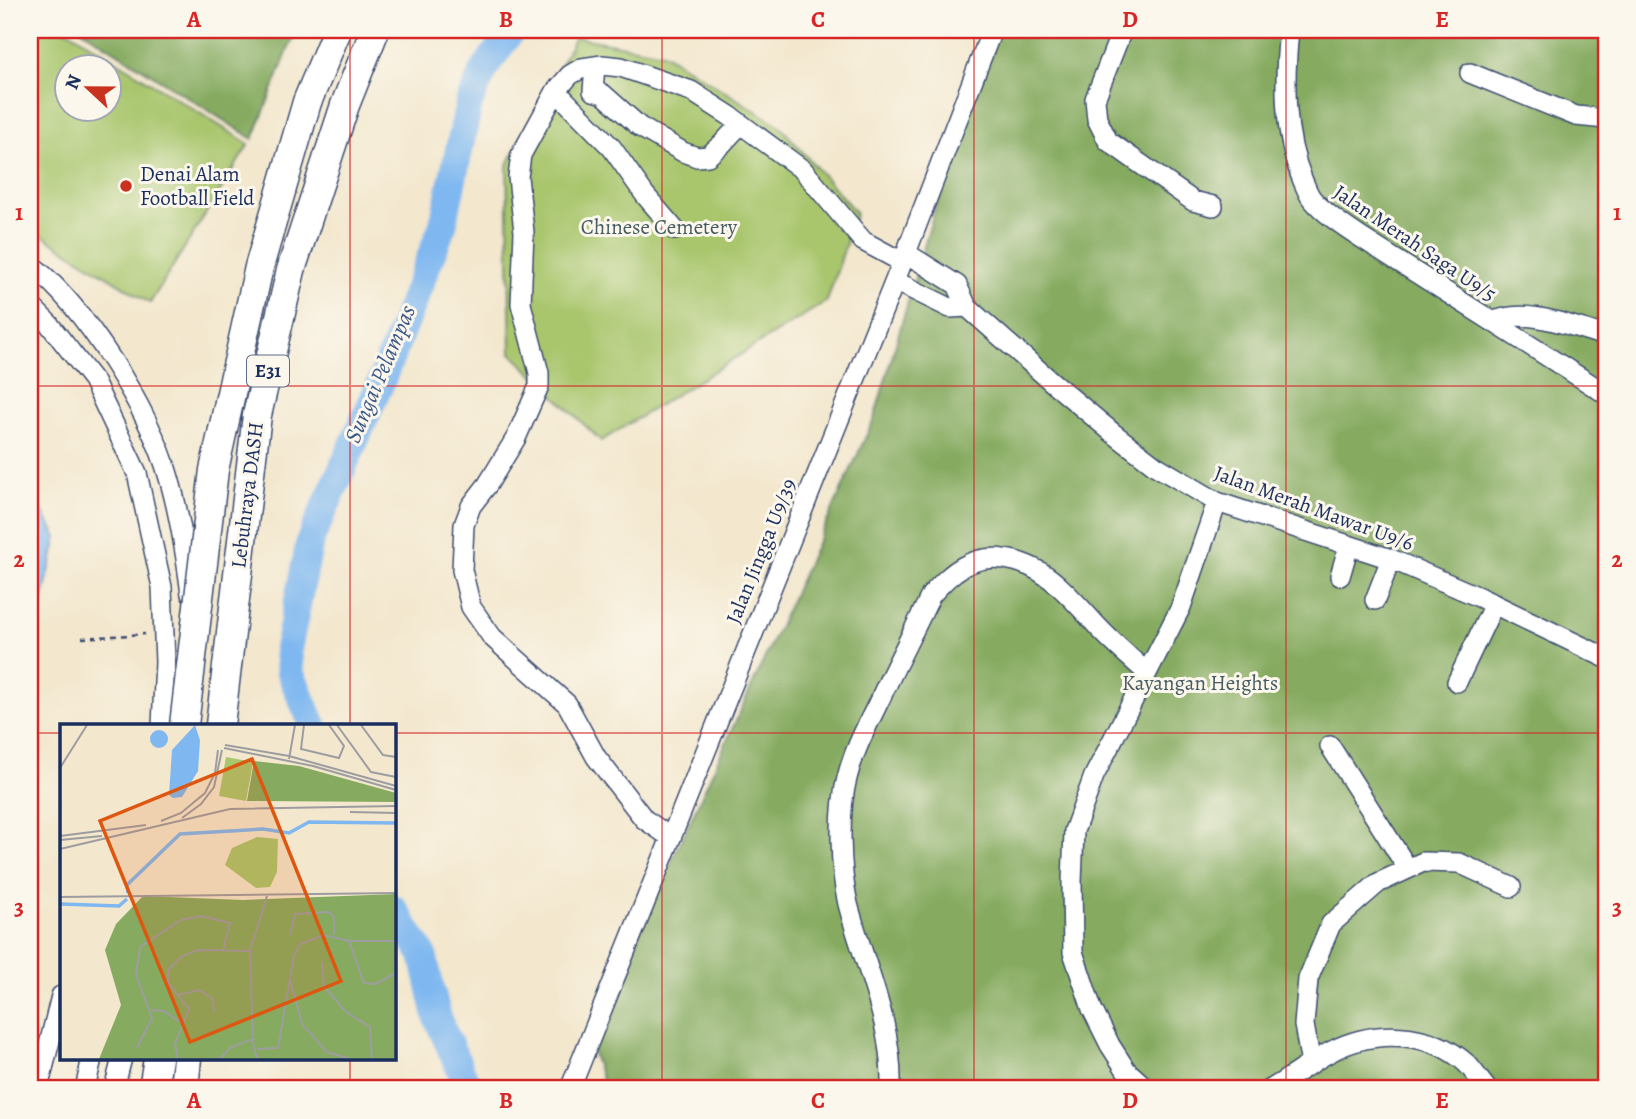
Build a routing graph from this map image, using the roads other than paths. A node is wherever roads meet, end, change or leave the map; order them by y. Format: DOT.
graph roads {
  1 [pos="337,30"];
  2 [pos="374,30"];
  3 [pos="992,30"];
  4 [pos="1122,30"];
  5 [pos="1289,30"];
  6 [pos="595,66"];
  7 [pos="1470,73"];
  8 [pos="556,91"];
  9 [pos="1606,119"];
  10 [pos="738,122"];
  11 [pos="1213,206"];
  12 [pos="675,230"];
  13 [pos="904,258"];
  14 [pos="30,264"];
  15 [pos="895,281"];
  16 [pos="30,304"];
  17 [pos="967,307"];
  18 [pos="1493,322"];
  19 [pos="1606,336"];
  20 [pos="1606,394"];
  21 [pos="1217,502"];
  22 [pos="1349,545"];
  23 [pos="1391,559"];
  24 [pos="1340,576"];
  25 [pos="1375,600"];
  26 [pos="1494,604"];
  27 [pos="1606,658"];
  28 [pos="1147,673"];
  29 [pos="1457,682"];
  30 [pos="162,724"];
  31 [pos="184,724"];
  32 [pos="192,724"];
  33 [pos="220,724"];
  34 [pos="1330,746"];
  35 [pos="670,837"];
  36 [pos="1408,869"];
  37 [pos="1511,887"];
  38 [pos="60,1000"];
  39 [pos="92,1060"];
  40 [pos="121,1060"];
  41 [pos="158,1060"];
  42 [pos="187,1060"];
  43 [pos="1311,1064"];
  44 [pos="38,1089"];
  45 [pos="85,1089"];
  46 [pos="114,1089"];
  47 [pos="153,1089"];
  48 [pos="184,1089"];
  49 [pos="570,1089"];
  50 [pos="891,1089"];
  51 [pos="1147,1089"];
  52 [pos="1270,1089"];
  53 [pos="1487,1089"];
  1 -- 31 [label="highway, Lebuhraya DASH / E31, bridge"];
  2 -- 33 [label="highway, Lebuhraya DASH / E31"];
  3 -- 13 [label="street, Jalan Jingga U9/39"];
  4 -- 11 [label="street"];
  5 -- 18 [label="street, Jalan Merah Saga U9/5"];
  6 -- 8 [label="street"];
  6 -- 10 [label="street, Jalan Merah Mawar U9/6"];
  6 -- 10 [label="street"];
  7 -- 9 [label="street"];
  8 -- 12 [label="street"];
  8 -- 35 [label="street"];
  10 -- 13 [label="street, Jalan Merah Mawar U9/6"];
  13 -- 15 [label="street, Jalan Jingga U9/39"];
  13 -- 17 [label="street, Jalan Merah Mawar U9/6"];
  14 -- 32 [label="street"];
  15 -- 17 [label="street"];
  15 -- 35 [label="street, Jalan Jingga U9/39"];
  16 -- 30 [label="street"];
  17 -- 21 [label="street, Jalan Merah Mawar U9/6"];
  18 -- 19 [label="street"];
  18 -- 20 [label="street, Jalan Merah Saga U9/5"];
  21 -- 22 [label="street, Jalan Merah Mawar U9/6"];
  21 -- 28 [label="street"];
  22 -- 23 [label="street, Jalan Merah Mawar U9/6"];
  22 -- 24 [label="street"];
  23 -- 25 [label="street"];
  23 -- 26 [label="street, Jalan Merah Mawar U9/6"];
  26 -- 27 [label="street, Jalan Merah Mawar U9/6"];
  26 -- 29 [label="street"];
  28 -- 50 [label="street"];
  28 -- 51 [label="street"];
  34 -- 36 [label="street"];
  35 -- 49 [label="street, Jalan Jingga U9/39"];
  36 -- 37 [label="street"];
  36 -- 43 [label="street"];
  38 -- 44 [label="street"];
  39 -- 45 [label="street"];
  40 -- 46 [label="street"];
  41 -- 47 [label="highway"];
  42 -- 48 [label="highway"];
  43 -- 52 [label="street"];
  43 -- 53 [label="street"];
}
